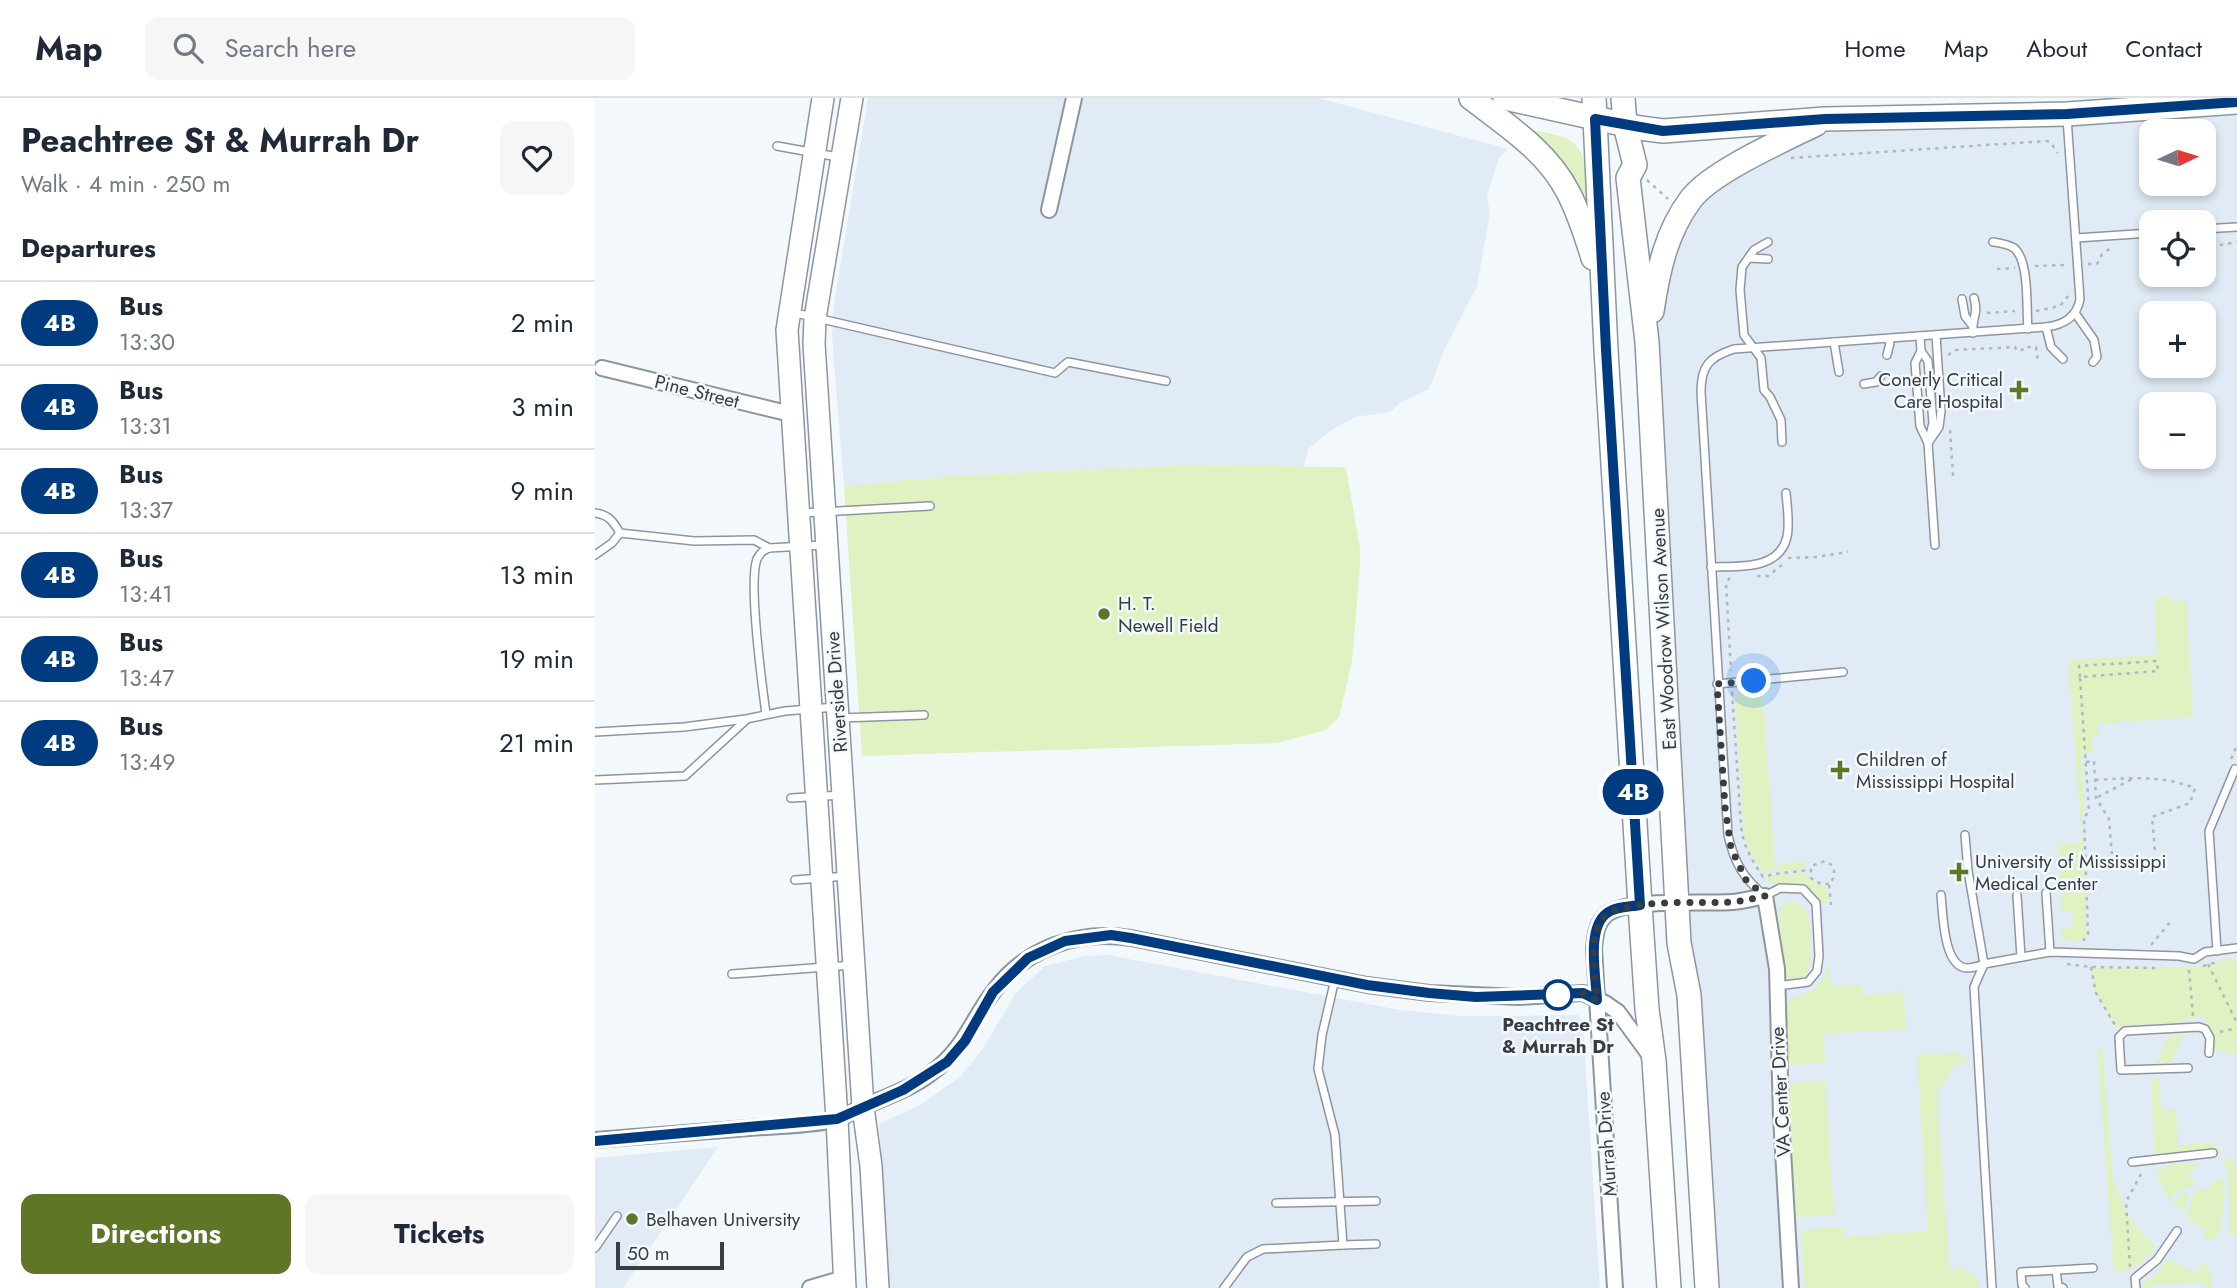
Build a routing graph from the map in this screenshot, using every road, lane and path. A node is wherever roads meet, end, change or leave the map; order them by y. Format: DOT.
graph roads {
  1 [pos="823,98"];
  2 [pos="852,98"];
  3 [pos="1074,98"];
  4 [pos="1471,98"];
  5 [pos="1505,98"];
  6 [pos="1623,98"];
  7 [pos="2237,102"];
  8 [pos="2067,106"];
  9 [pos="1594,108"];
  10 [pos="1825,119"];
  11 [pos="1625,125"];
  12 [pos="777,146"];
  13 [pos="814,152"];
  14 [pos="842,157"];
  15 [pos="1787,158"];
  16 [pos="2060,160"];
  17 [pos="1635,165"];
  18 [pos="1689,202"];
  19 [pos="1049,210"];
  20 [pos="2236,228"];
  21 [pos="2216,229"];
  22 [pos="2139,234"];
  23 [pos="2076,238"];
  24 [pos="1768,242"];
  25 [pos="1993,242"];
  26 [pos="2237,242"];
  27 [pos="2216,246"];
  28 [pos="1748,258"];
  29 [pos="1768,259"];
  30 [pos="2069,287"];
  31 [pos="1603,295"];
  32 [pos="1974,298"];
  33 [pos="1962,299"];
  34 [pos="788,312"];
  35 [pos="2027,312"];
  36 [pos="2075,313"];
  37 [pos="1977,315"];
  38 [pos="815,318"];
  39 [pos="2046,327"];
  40 [pos="1973,329"];
  41 [pos="2028,329"];
  42 [pos="1936,335"];
  43 [pos="1920,336"];
  44 [pos="1888,338"];
  45 [pos="1647,342"];
  46 [pos="1835,342"];
  47 [pos="1755,348"];
  48 [pos="1921,351"];
  49 [pos="1887,355"];
  50 [pos="1945,359"];
  51 [pos="2063,359"];
  52 [pos="2093,362"];
  53 [pos="2038,363"];
  54 [pos="603,368"];
  55 [pos="1839,372"];
  56 [pos="1881,376"];
  57 [pos="1166,381"];
  58 [pos="1864,384"];
  59 [pos="791,414"];
  60 [pos="1950,424"];
  61 [pos="1782,442"];
  62 [pos="1928,443"];
  63 [pos="1953,476"];
  64 [pos="1786,492"];
  65 [pos="930,506"];
  66 [pos="824,512"];
  67 [pos="595,513"];
  68 [pos="798,513"];
  69 [pos="620,533"];
  70 [pos="827,545"];
  71 [pos="1935,545"];
  72 [pos="799,546"];
  73 [pos="769,548"];
  74 [pos="1848,552"];
  75 [pos="595,555"];
  76 [pos="1711,567"];
  77 [pos="1747,576"];
  78 [pos="1736,577"];
  79 [pos="1843,672"];
  80 [pos="2080,677"];
  81 [pos="1731,683"];
  82 [pos="1717,684"];
  83 [pos="810,709"];
  84 [pos="837,713"];
  85 [pos="766,714"];
  86 [pos="924,716"];
  87 [pos="746,719"];
  88 [pos="595,732"];
  89 [pos="2086,762"];
  90 [pos="2235,769"];
  91 [pos="2135,778"];
  92 [pos="595,780"];
  93 [pos="2095,780"];
  94 [pos="842,795"];
  95 [pos="815,797"];
  96 [pos="791,798"];
  97 [pos="2096,798"];
  98 [pos="1965,835"];
  99 [pos="2155,852"];
  100 [pos="2112,854"];
  101 [pos="1810,870"];
  102 [pos="848,876"];
  103 [pos="821,878"];
  104 [pos="796,880"];
  105 [pos="1829,884"];
  106 [pos="2046,893"];
  107 [pos="1941,895"];
  108 [pos="2017,895"];
  109 [pos="1765,896"];
  110 [pos="1677,903"];
  111 [pos="1640,905"];
  112 [pos="1831,905"];
  113 [pos="2237,948"];
  114 [pos="2217,951"];
  115 [pos="2050,952"];
  116 [pos="2205,952"];
  117 [pos="2068,953"];
  118 [pos="2021,957"];
  119 [pos="1984,964"];
  120 [pos="854,965"];
  121 [pos="2067,965"];
  122 [pos="827,966"];
  123 [pos="2091,967"];
  124 [pos="2188,967"];
  125 [pos="732,974"];
  126 [pos="1335,979"];
  127 [pos="1777,986"];
  128 [pos="1597,1000"];
  129 [pos="2237,1023"];
  130 [pos="2195,1027"];
  131 [pos="2237,1028"];
  132 [pos="2208,1034"];
  133 [pos="2119,1037"];
  134 [pos="2209,1053"];
  135 [pos="1654,1061"];
  136 [pos="2188,1068"];
  137 [pos="863,1107"];
  138 [pos="837,1119"];
  139 [pos="595,1140"];
  140 [pos="2213,1153"];
  141 [pos="2132,1162"];
  142 [pos="2141,1174"];
  143 [pos="1341,1201"];
  144 [pos="1375,1201"];
  145 [pos="1276,1203"];
  146 [pos="617,1216"];
  147 [pos="2177,1231"];
  148 [pos="1376,1244"];
  149 [pos="1343,1245"];
  150 [pos="595,1248"];
  151 [pos="2093,1268"];
  152 [pos="2130,1269"];
  153 [pos="2056,1270"];
  154 [pos="844,1283"];
  155 [pos="810,1288"];
  156 [pos="879,1288"];
  157 [pos="1224,1288"];
  158 [pos="1615,1288"];
  159 [pos="1669,1288"];
  160 [pos="1707,1288"];
  161 [pos="1791,1288"];
  162 [pos="1992,1288"];
  163 [pos="2025,1288"];
  164 [pos="2063,1288"];
  165 [pos="2136,1288"];
  1 -- 13 [label="street, Riverside Drive"];
  2 -- 14 [label="street, Riverside Drive"];
  3 -- 19 [label="street"];
  4 -- 31 [label="main road"];
  5 -- 9 [label="main road"];
  6 -- 11 [label="main road, East Woodrow Wilson Avenue"];
  7 -- 8 [label="main road"];
  8 -- 10 [label="main road"];
  8 -- 23 [label="lane"];
  9 -- 11 [label="main road"];
  9 -- 31 [label="main road, East Woodrow Wilson Avenue"];
  10 -- 11 [label="main road"];
  10 -- 18 [label="main road"];
  11 -- 17 [label="main road, East Woodrow Wilson Avenue"];
  12 -- 13 [label="lane"];
  13 -- 14 [label="lane"];
  13 -- 34 [label="street, Riverside Drive"];
  14 -- 38 [label="street, Riverside Drive"];
  15 -- 16 [label="path"];
  17 -- 18 [label="path"];
  17 -- 45 [label="main road, East Woodrow Wilson Avenue"];
  18 -- 45 [label="main road"];
  20 -- 21 [label="lane"];
  22 -- 23 [label="lane"];
  23 -- 36 [label="lane"];
  24 -- 28 [label="lane"];
  25 -- 35 [label="lane"];
  26 -- 27 [label="path"];
  28 -- 29 [label="lane"];
  28 -- 47 [label="lane"];
  30 -- 35 [label="path"];
  31 -- 111 [label="main road, East Woodrow Wilson Avenue"];
  32 -- 37 [label="lane"];
  33 -- 40 [label="lane"];
  34 -- 38 [label="lane"];
  34 -- 59 [label="street, Riverside Drive"];
  35 -- 37 [label="path"];
  35 -- 41 [label="lane"];
  36 -- 39 [label="lane"];
  36 -- 52 [label="lane"];
  37 -- 40 [label="lane"];
  38 -- 57 [label="lane"];
  38 -- 66 [label="street, Riverside Drive"];
  39 -- 41 [label="lane"];
  39 -- 51 [label="lane"];
  40 -- 41 [label="lane"];
  40 -- 42 [label="lane"];
  42 -- 43 [label="lane"];
  42 -- 62 [label="lane"];
  43 -- 44 [label="lane"];
  43 -- 48 [label="lane"];
  44 -- 46 [label="lane"];
  44 -- 49 [label="lane"];
  45 -- 110 [label="main road, East Woodrow Wilson Avenue"];
  46 -- 47 [label="lane"];
  46 -- 55 [label="lane"];
  47 -- 61 [label="lane"];
  47 -- 76 [label="lane"];
  48 -- 62 [label="lane"];
  48 -- 62 [label="lane"];
  50 -- 53 [label="path"];
  54 -- 59 [label="street, Pine Street"];
  56 -- 58 [label="lane"];
  59 -- 68 [label="street, Riverside Drive"];
  60 -- 63 [label="path"];
  62 -- 71 [label="lane"];
  64 -- 76 [label="lane"];
  65 -- 66 [label="lane"];
  66 -- 68 [label="lane"];
  66 -- 70 [label="street, Riverside Drive"];
  67 -- 69 [label="lane"];
  68 -- 72 [label="street, Riverside Drive"];
  69 -- 73 [label="lane"];
  69 -- 75 [label="lane"];
  70 -- 72 [label="lane"];
  70 -- 84 [label="street, Riverside Drive"];
  72 -- 73 [label="lane"];
  72 -- 83 [label="street, Riverside Drive"];
  73 -- 85 [label="lane"];
  74 -- 77 [label="path"];
  76 -- 82 [label="lane"];
  78 -- 81 [label="path"];
  79 -- 81 [label="lane"];
  80 -- 80 [label="path"];
  80 -- 89 [label="path"];
  81 -- 82 [label="lane"];
  81 -- 101 [label="path"];
  82 -- 109 [label="lane"];
  83 -- 84 [label="lane"];
  83 -- 85 [label="lane"];
  83 -- 95 [label="street, Riverside Drive"];
  84 -- 86 [label="lane"];
  84 -- 94 [label="street, Riverside Drive"];
  85 -- 87 [label="lane"];
  87 -- 88 [label="lane"];
  87 -- 92 [label="lane"];
  89 -- 93 [label="path"];
  89 -- 117 [label="path"];
  90 -- 114 [label="lane"];
  91 -- 93 [label="path"];
  91 -- 97 [label="path"];
  91 -- 99 [label="path"];
  93 -- 97 [label="path"];
  94 -- 95 [label="lane"];
  94 -- 102 [label="street, Riverside Drive"];
  95 -- 96 [label="lane"];
  95 -- 103 [label="street, Riverside Drive"];
  97 -- 100 [label="path"];
  98 -- 119 [label="lane"];
  101 -- 105 [label="path"];
  101 -- 105 [label="path"];
  102 -- 103 [label="lane"];
  102 -- 120 [label="street, Riverside Drive"];
  103 -- 104 [label="lane"];
  103 -- 122 [label="street, Riverside Drive"];
  105 -- 112 [label="path"];
  106 -- 115 [label="lane"];
  107 -- 119 [label="lane"];
  108 -- 118 [label="lane"];
  109 -- 110 [label="street, Murrah Drive"];
  109 -- 127 [label="street, VA Center Drive"];
  109 -- 127 [label="lane"];
  110 -- 111 [label="street, Murrah Drive"];
  110 -- 160 [label="main road, East Woodrow Wilson Avenue"];
  111 -- 128 [label="street, Murrah Drive"];
  111 -- 135 [label="main road, East Woodrow Wilson Avenue"];
  113 -- 114 [label="lane"];
  114 -- 116 [label="lane"];
  115 -- 117 [label="lane"];
  115 -- 118 [label="lane"];
  116 -- 117 [label="lane"];
  116 -- 129 [label="path"];
  117 -- 121 [label="path"];
  118 -- 119 [label="lane"];
  119 -- 162 [label="lane"];
  120 -- 122 [label="lane"];
  120 -- 137 [label="street, Riverside Drive"];
  122 -- 125 [label="lane"];
  122 -- 138 [label="street, Riverside Drive"];
  123 -- 133 [label="path"];
  124 -- 130 [label="path"];
  126 -- 128 [label="street"];
  126 -- 137 [label="street"];
  126 -- 143 [label="lane"];
  127 -- 161 [label="street, VA Center Drive"];
  128 -- 135 [label="street"];
  128 -- 158 [label="street, Murrah Drive"];
  130 -- 132 [label="lane"];
  130 -- 133 [label="lane"];
  131 -- 132 [label="path"];
  132 -- 134 [label="lane"];
  133 -- 136 [label="lane"];
  135 -- 159 [label="main road, East Woodrow Wilson Avenue"];
  137 -- 138 [label="street"];
  137 -- 156 [label="street, Riverside Drive"];
  138 -- 139 [label="street"];
  138 -- 154 [label="street, Riverside Drive"];
  140 -- 141 [label="lane"];
  142 -- 152 [label="path"];
  143 -- 144 [label="lane"];
  143 -- 145 [label="lane"];
  143 -- 149 [label="lane"];
  146 -- 150 [label="lane"];
  147 -- 165 [label="lane"];
  148 -- 149 [label="lane"];
  149 -- 157 [label="lane"];
  151 -- 153 [label="lane"];
  153 -- 163 [label="lane"];
  153 -- 164 [label="lane"];
  154 -- 155 [label="street"];
}
